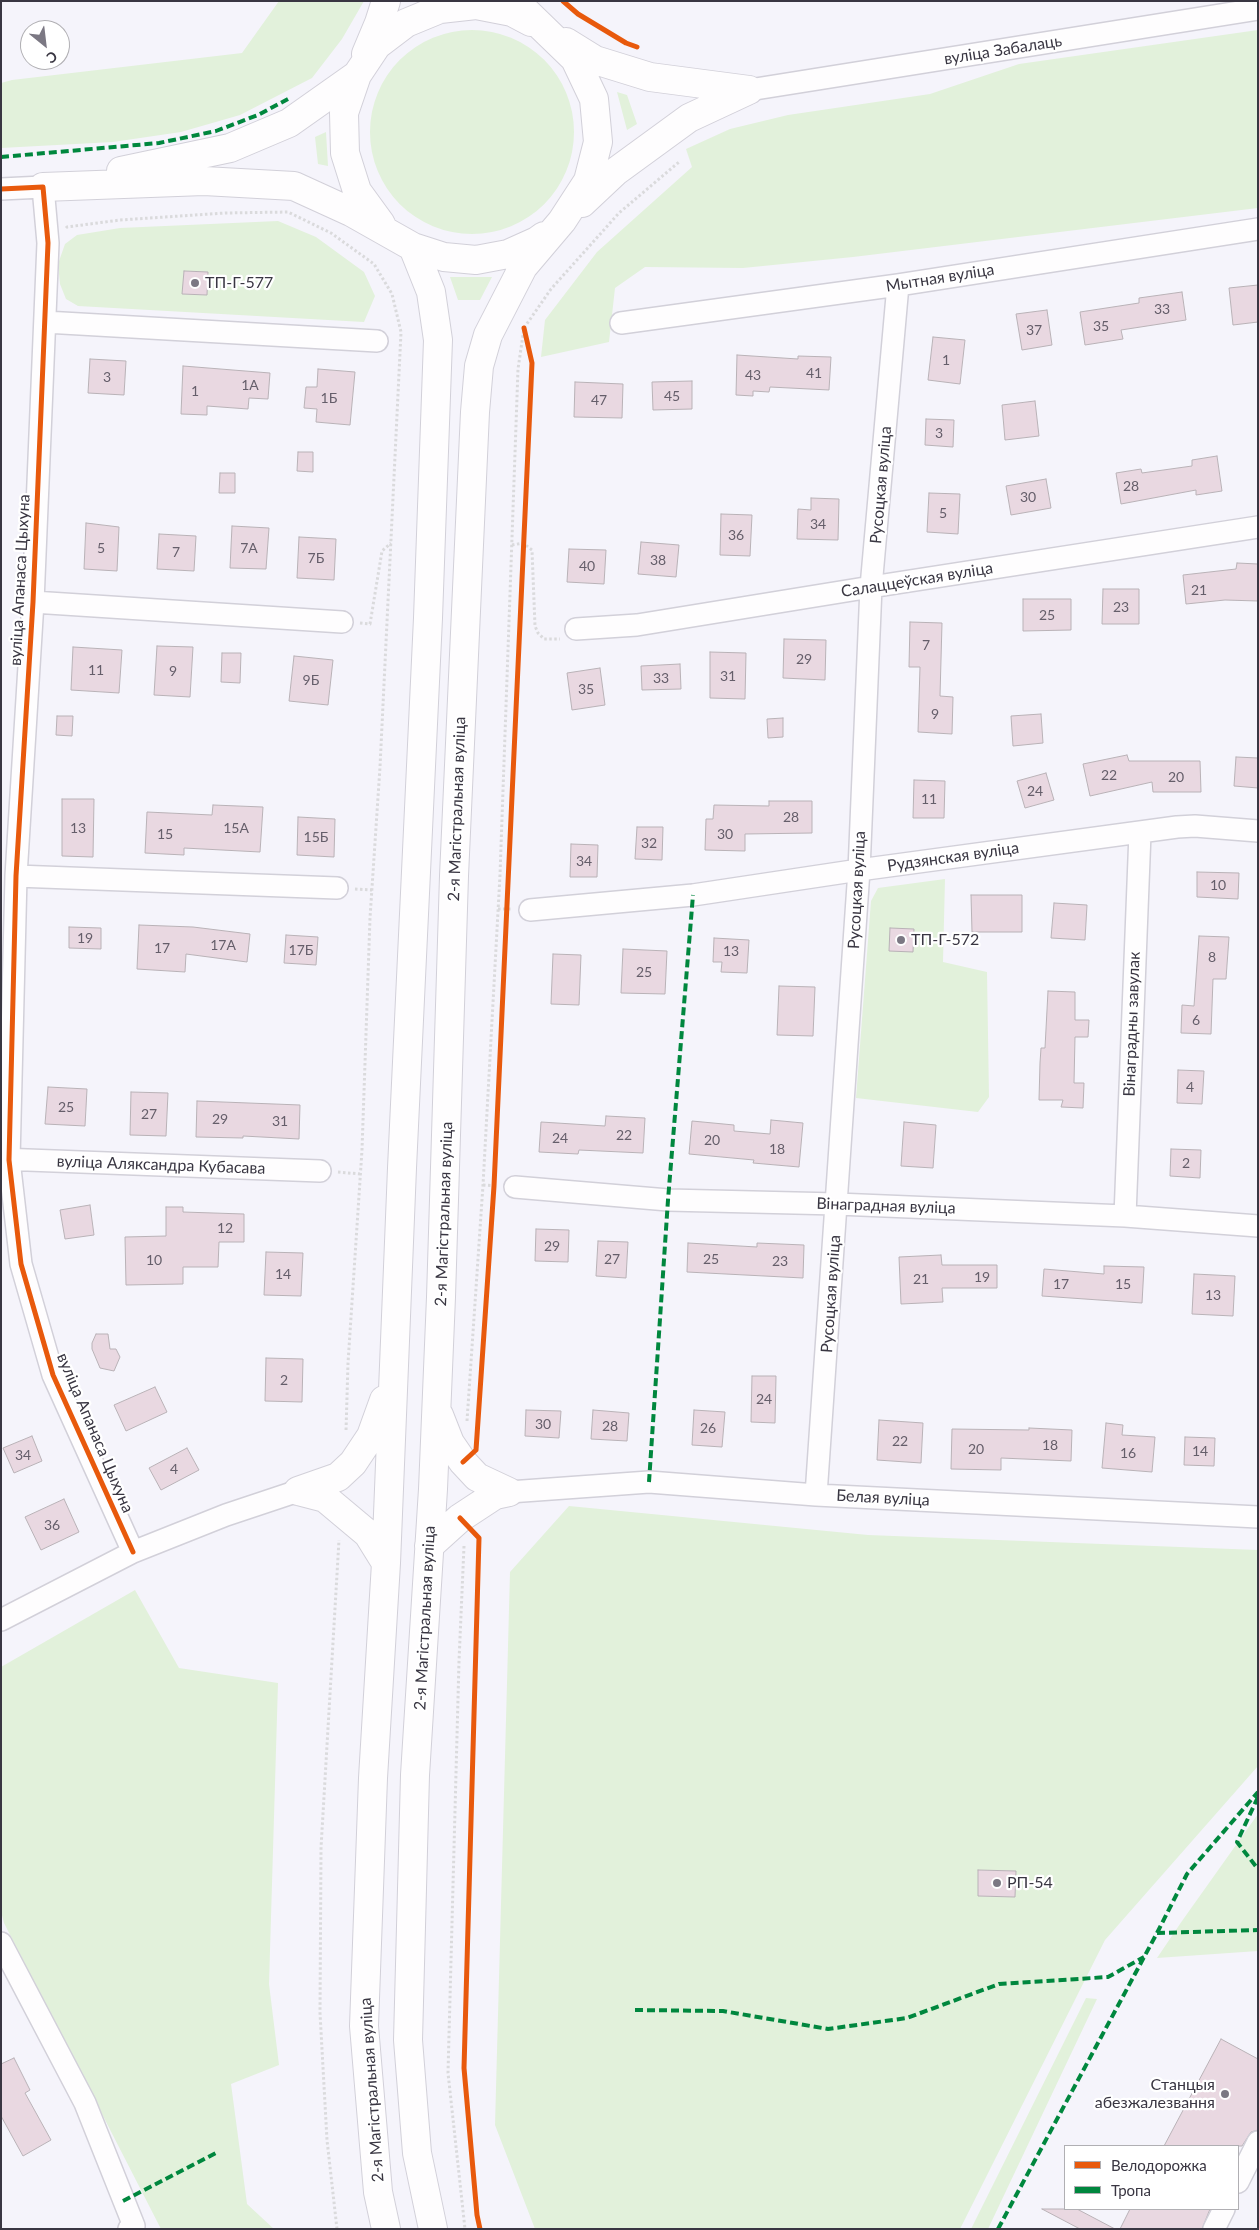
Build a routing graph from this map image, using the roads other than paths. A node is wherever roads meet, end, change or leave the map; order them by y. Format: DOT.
graph roads {
  1 [pos="386,1"];
  2 [pos="515,1"];
  3 [pos="1258,9"];
  4 [pos="544,28"];
  5 [pos="357,75"];
  6 [pos="749,90"];
  7 [pos="43,186"];
  8 [pos="1,189"];
  9 [pos="562,221"];
  10 [pos="1258,229"];
  11 [pos="413,247"];
  12 [pos="898,284"];
  13 [pos="45,322"];
  14 [pos="621,323"];
  15 [pos="377,341"];
  16 [pos="1258,527"];
  17 [pos="871,586"];
  18 [pos="32,602"];
  19 [pos="342,622"];
  20 [pos="576,629"];
  21 [pos="1258,831"];
  22 [pos="1140,832"];
  23 [pos="859,870"];
  24 [pos="16,876"];
  25 [pos="337,888"];
  26 [pos="530,910"];
  27 [pos="5,1159"];
  28 [pos="320,1171"];
  29 [pos="515,1187"];
  30 [pos="837,1204"];
  31 [pos="1125,1216"];
  32 [pos="1258,1226"];
  33 [pos="392,1379"];
  34 [pos="436,1410"];
  35 [pos="298,1491"];
  36 [pos="509,1492"];
  37 [pos="816,1495"];
  38 [pos="1258,1517"];
  39 [pos="429,1546"];
  40 [pos="133,1552"];
  41 [pos="386,1563"];
  42 [pos="1,1620"];
  43 [pos="1,1943"];
  44 [pos="1258,2142"];
  45 [pos="1239,2180"];
  46 [pos="1224,2210"];
  47 [pos="129,2229"];
  48 [pos="386,2229"];
  49 [pos="433,2229"];
  50 [pos="1214,2229"];
  1 -- 5 [label="main road"];
  2 -- 4 [label="main road"];
  3 -- 6 [label="street, вуліца Забалаць"];
  4 -- 5 [label="main road"];
  4 -- 6 [label="main road"];
  4 -- 9 [label="main road"];
  5 -- 7 [label="main road"];
  5 -- 11 [label="main road"];
  6 -- 9 [label="main road"];
  7 -- 8 [label="street"];
  7 -- 11 [label="main road"];
  7 -- 13 [label="street, вуліца Апанаса Цыхуна"];
  9 -- 11 [label="main road"];
  9 -- 34 [label="main road, 2-я Магістральная вуліца"];
  10 -- 12 [label="street, Мытная вуліца"];
  11 -- 33 [label="main road, 2-я Магістральная вуліца"];
  12 -- 14 [label="street, Мытная вуліца"];
  12 -- 17 [label="street, Русоцкая вуліца"];
  13 -- 15 [label="street"];
  13 -- 18 [label="street, вуліца Апанаса Цыхуна"];
  16 -- 17 [label="street, Салаццеўская вуліца"];
  17 -- 20 [label="street, Салаццеўская вуліца"];
  17 -- 23 [label="street, Русоцкая вуліца"];
  18 -- 19 [label="street"];
  18 -- 24 [label="street, вуліца Апанаса Цыхуна"];
  21 -- 22 [label="street, Рудзянская вуліца"];
  22 -- 23 [label="street, Рудзянская вуліца"];
  22 -- 31 [label="street, Вінаградны завулак"];
  23 -- 26 [label="street, Рудзянская вуліца"];
  23 -- 30 [label="street, Русоцкая вуліца"];
  24 -- 25 [label="street"];
  24 -- 27 [label="street, вуліца Апанаса Цыхуна"];
  27 -- 28 [label="street, вуліца Аляксандра Кубасава"];
  27 -- 40 [label="street, вуліца Апанаса Цыхуна"];
  29 -- 30 [label="street, Вінаградная вуліца"];
  30 -- 31 [label="street, Вінаградная вуліца"];
  30 -- 37 [label="street, Русоцкая вуліца"];
  31 -- 32 [label="street, Вінаградная вуліца"];
  33 -- 35 [label="main road"];
  33 -- 41 [label="main road, 2-я Магістральная вуліца"];
  34 -- 36 [label="main road"];
  34 -- 39 [label="main road, 2-я Магістральная вуліца"];
  35 -- 40 [label="street"];
  35 -- 41 [label="main road"];
  36 -- 37 [label="street, Белая вуліца"];
  36 -- 39 [label="main road"];
  37 -- 38 [label="street, Белая вуліца"];
  39 -- 49 [label="main road, 2-я Магістральная вуліца"];
  40 -- 42 [label="street"];
  41 -- 48 [label="main road, 2-я Магістральная вуліца"];
  43 -- 47 [label="street"];
  44 -- 45 [label="street"];
  46 -- 50 [label="street"];
}
